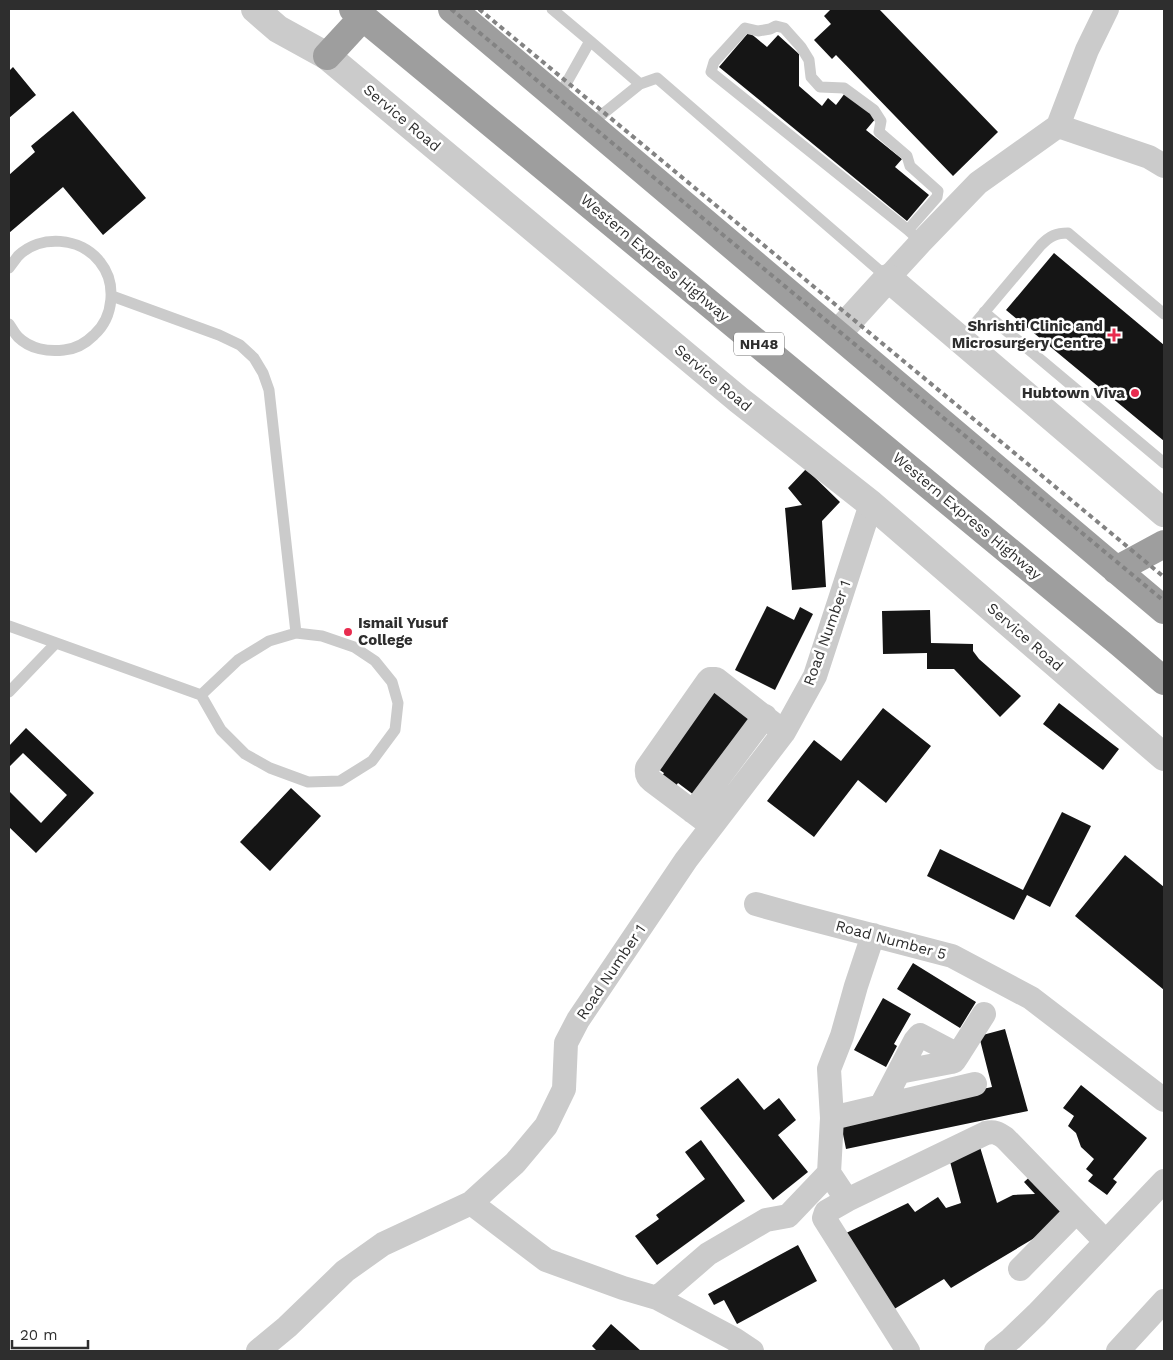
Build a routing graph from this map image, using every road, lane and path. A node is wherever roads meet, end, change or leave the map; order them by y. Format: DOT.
graph roads {
  1 [pos="255,9"];
  2 [pos="452,9"];
  3 [pos="552,9"];
  4 [pos="1107,9"];
  5 [pos="358,13"];
  6 [pos="590,41"];
  7 [pos="327,56"];
  8 [pos="640,84"];
  9 [pos="558,99"];
  10 [pos="589,125"];
  11 [pos="1058,126"];
  12 [pos="1164,166"];
  13 [pos="915,236"];
  14 [pos="9,268"];
  15 [pos="888,278"];
  16 [pos="112,296"];
  17 [pos="984,312"];
  18 [pos="1164,314"];
  19 [pos="9,324"];
  20 [pos="837,334"];
  21 [pos="961,340"];
  22 [pos="1164,463"];
  23 [pos="871,504"];
  24 [pos="1164,513"];
  25 [pos="1164,544"];
  26 [pos="1116,570"];
  27 [pos="1164,610"];
  28 [pos="9,626"];
  29 [pos="296,633"];
  30 [pos="56,643"];
  31 [pos="1164,680"];
  32 [pos="9,692"];
  33 [pos="201,695"];
  34 [pos="765,716"];
  35 [pos="784,732"];
  36 [pos="1164,757"];
  37 [pos="693,812"];
  38 [pos="712,826"];
  39 [pos="756,904"];
  40 [pos="872,935"];
  41 [pos="984,1014"];
  42 [pos="958,1055"];
  43 [pos="899,1072"];
  44 [pos="974,1084"];
  45 [pos="1164,1100"];
  46 [pos="881,1106"];
  47 [pos="832,1118"];
  48 [pos="829,1173"];
  49 [pos="1164,1181"];
  50 [pos="847,1200"];
  51 [pos="471,1203"];
  52 [pos="1076,1212"];
  53 [pos="1106,1242"];
  54 [pos="1020,1269"];
  55 [pos="657,1298"];
  56 [pos="1164,1301"];
  57 [pos="258,1351"];
  58 [pos="752,1351"];
  59 [pos="908,1351"];
  60 [pos="996,1351"];
  61 [pos="1118,1351"];
  1 -- 7 [label="street, Service Road"];
  2 -- 9 [label="highway"];
  3 -- 6 [label="lane"];
  4 -- 11 [label="street"];
  5 -- 7 [label="highway"];
  5 -- 31 [label="highway, Western Express Highway / NH48"];
  6 -- 8 [label="lane"];
  6 -- 9 [label="lane"];
  7 -- 23 [label="street, Service Road"];
  8 -- 10 [label="lane"];
  8 -- 15 [label="lane"];
  9 -- 10 [label="highway"];
  10 -- 20 [label="highway"];
  11 -- 12 [label="street"];
  11 -- 13 [label="street"];
  13 -- 13 [label="lane"];
  13 -- 15 [label="street"];
  14 -- 16 [label="lane"];
  15 -- 20 [label="street"];
  15 -- 21 [label="street"];
  16 -- 19 [label="lane"];
  16 -- 29 [label="lane"];
  17 -- 18 [label="lane"];
  17 -- 21 [label="lane"];
  17 -- 22 [label="lane"];
  20 -- 26 [label="highway"];
  21 -- 24 [label="street"];
  23 -- 35 [label="street, Road Number 1"];
  23 -- 36 [label="street, Service Road"];
  25 -- 26 [label="highway"];
  26 -- 27 [label="highway"];
  28 -- 30 [label="lane"];
  29 -- 33 [label="lane"];
  29 -- 33 [label="lane"];
  30 -- 32 [label="lane"];
  30 -- 33 [label="lane"];
  34 -- 35 [label="street"];
  34 -- 37 [label="street"];
  34 -- 37 [label="street"];
  35 -- 38 [label="street, Road Number 1"];
  37 -- 38 [label="street"];
  38 -- 51 [label="street, Road Number 1"];
  39 -- 40 [label="street, Road Number 5"];
  40 -- 45 [label="street, Road Number 5"];
  40 -- 47 [label="street"];
  41 -- 42 [label="street"];
  42 -- 43 [label="street"];
  42 -- 43 [label="street"];
  43 -- 46 [label="street"];
  44 -- 46 [label="street"];
  46 -- 47 [label="street"];
  47 -- 48 [label="street"];
  48 -- 50 [label="street"];
  48 -- 55 [label="street"];
  49 -- 53 [label="street"];
  50 -- 52 [label="street"];
  50 -- 59 [label="street"];
  51 -- 55 [label="street"];
  51 -- 57 [label="street, Road Number 1"];
  52 -- 53 [label="street"];
  52 -- 54 [label="street"];
  53 -- 60 [label="street"];
  55 -- 58 [label="street"];
  56 -- 61 [label="street"];
}
